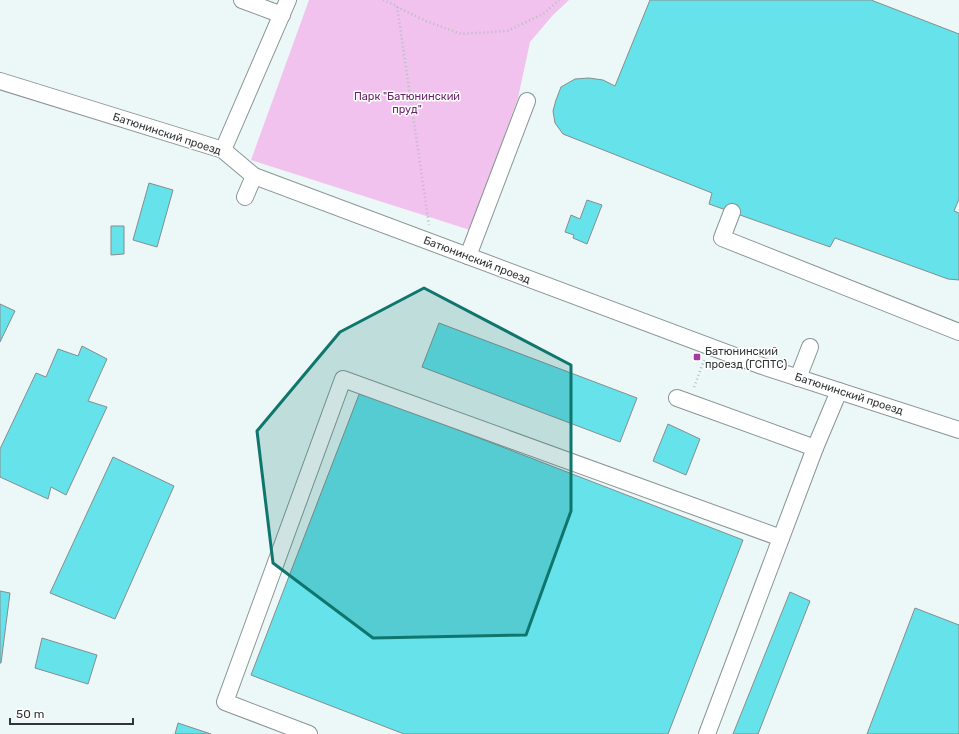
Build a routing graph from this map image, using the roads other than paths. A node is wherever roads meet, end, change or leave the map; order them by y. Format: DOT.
graph roads {
  1 [pos="242,0"];
  2 [pos="288,0"];
  3 [pos="282,15"];
  4 [pos="0,81"];
  5 [pos="527,101"];
  6 [pos="223,150"];
  7 [pos="254,176"];
  8 [pos="245,197"];
  9 [pos="732,212"];
  10 [pos="468,256"];
  11 [pos="959,332"];
  12 [pos="810,347"];
  13 [pos="798,378"];
  14 [pos="839,391"];
  15 [pos="682,400"];
  16 [pos="959,430"];
  17 [pos="815,448"];
  18 [pos="781,538"];
  19 [pos="308,734"];
  20 [pos="707,734"];
  1 -- 3 [label="street"];
  2 -- 3 [label="street"];
  3 -- 6 [label="street"];
  4 -- 6 [label="street, Батюнинский проезд"];
  5 -- 10 [label="street"];
  6 -- 7 [label="street, Батюнинский проезд"];
  7 -- 8 [label="street"];
  7 -- 10 [label="street, Батюнинский проезд"];
  9 -- 11 [label="street"];
  10 -- 13 [label="street, Батюнинский проезд"];
  12 -- 13 [label="street"];
  13 -- 14 [label="street, Батюнинский проезд"];
  14 -- 16 [label="street, Батюнинский проезд"];
  14 -- 17 [label="street"];
  15 -- 17 [label="street"];
  17 -- 18 [label="street"];
  18 -- 19 [label="street"];
  18 -- 20 [label="street"];
}
